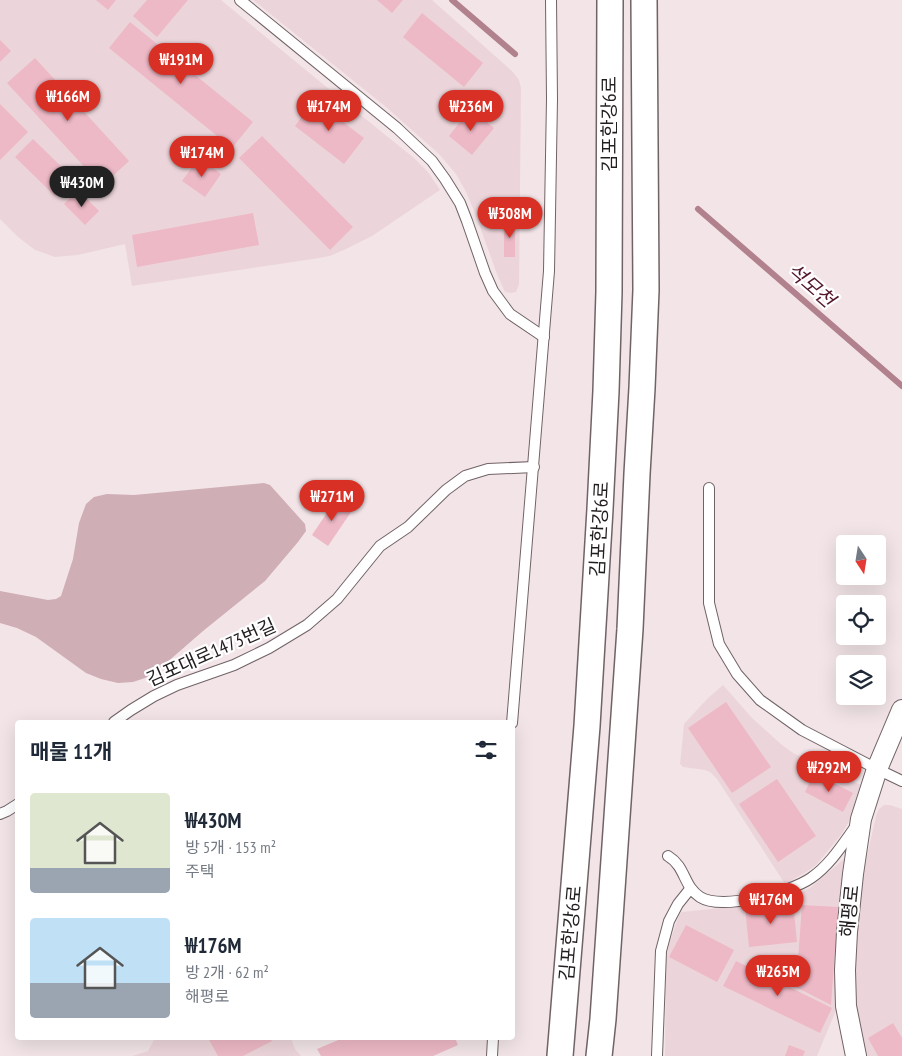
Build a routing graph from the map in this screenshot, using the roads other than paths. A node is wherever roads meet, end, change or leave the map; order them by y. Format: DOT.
graph roads {
  1 [pos="240,0"];
  2 [pos="550,0"];
  3 [pos="610,0"];
  4 [pos="644,0"];
  5 [pos="544,337"];
  6 [pos="534,467"];
  7 [pos="709,488"];
  8 [pos="902,710"];
  9 [pos="117,720"];
  10 [pos="512,720"];
  11 [pos="877,769"];
  12 [pos="902,781"];
  13 [pos="15,806"];
  14 [pos="0,814"];
  15 [pos="861,819"];
  16 [pos="668,856"];
  17 [pos="690,889"];
  18 [pos="493,1040"];
  19 [pos="492,1056"];
  20 [pos="560,1056"];
  21 [pos="599,1056"];
  22 [pos="657,1056"];
  23 [pos="856,1056"];
  1 -- 5 [label="lane"];
  2 -- 5 [label="lane"];
  3 -- 20 [label="street, 김포한강6로"];
  4 -- 21 [label="street, 김포한강6로"];
  5 -- 6 [label="lane"];
  6 -- 9 [label="lane, 김포대로1473번길"];
  6 -- 10 [label="lane"];
  7 -- 11 [label="lane"];
  8 -- 11 [label="street, 해평로"];
  11 -- 12 [label="lane"];
  11 -- 15 [label="street, 해평로"];
  13 -- 14 [label="lane"];
  15 -- 17 [label="lane"];
  15 -- 23 [label="street, 해평로"];
  16 -- 17 [label="lane"];
  17 -- 22 [label="lane"];
  18 -- 19 [label="lane"];
}
